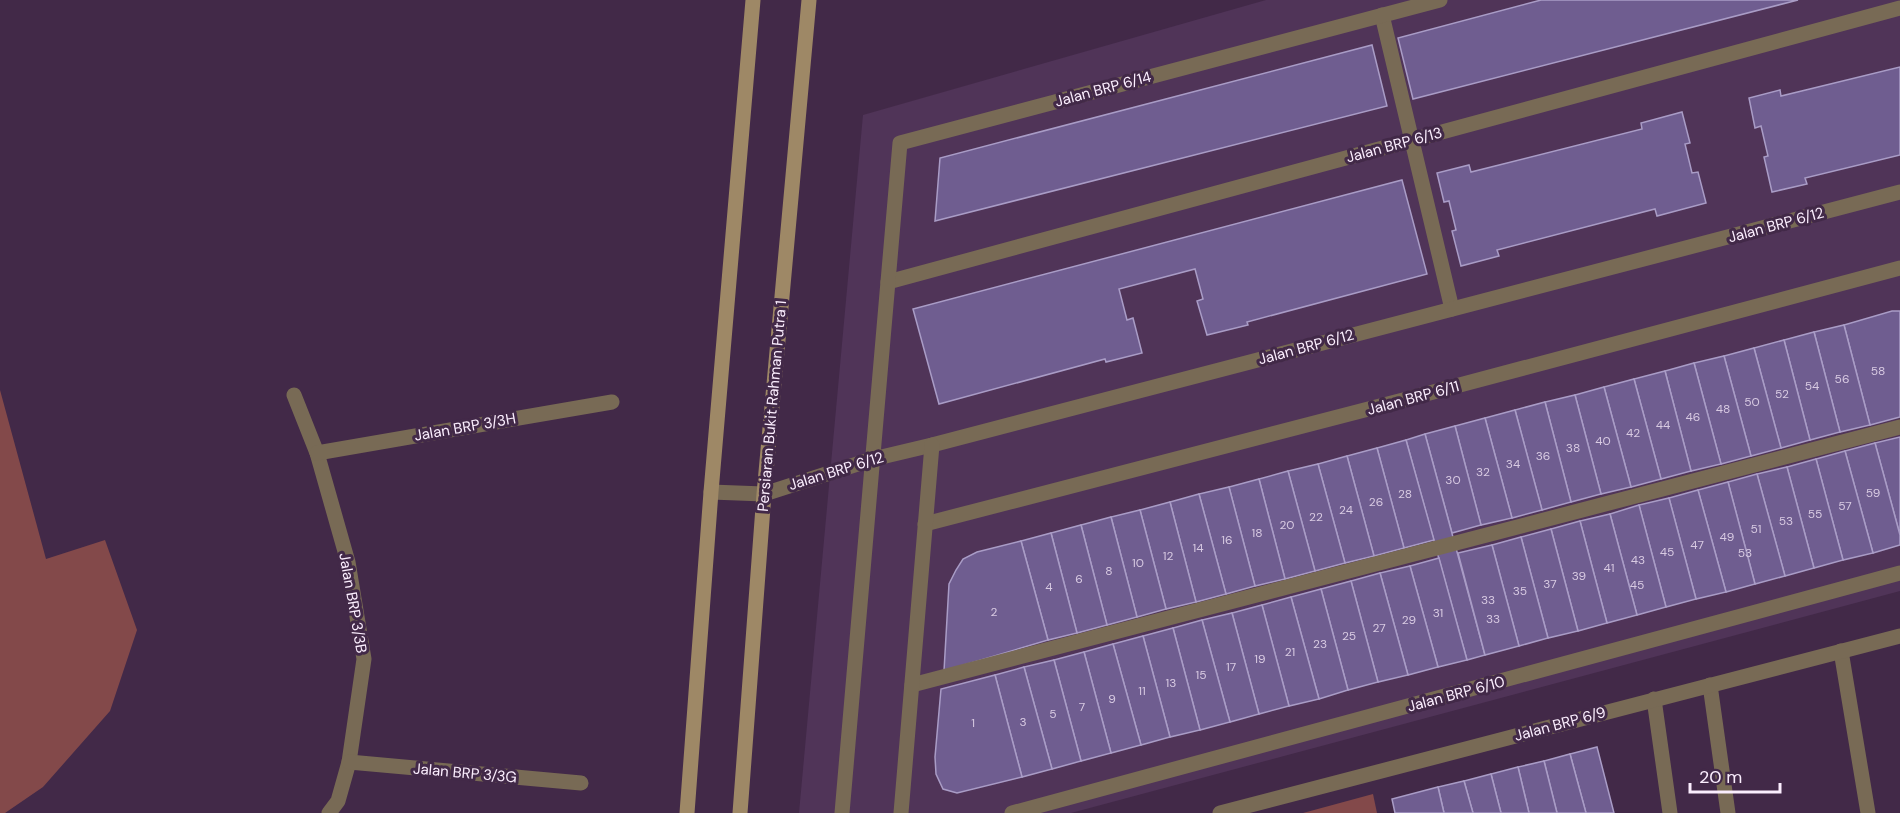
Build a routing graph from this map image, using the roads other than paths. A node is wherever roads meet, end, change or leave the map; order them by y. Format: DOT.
graph roads {
  1 [pos="753,0"];
  2 [pos="1440,0"];
  3 [pos="809,1"];
  4 [pos="1900,8"];
  5 [pos="1383,15"];
  6 [pos="1412,140"];
  7 [pos="1900,192"];
  8 [pos="1900,268"];
  9 [pos="888,282"];
  10 [pos="1452,309"];
  11 [pos="294,395"];
  12 [pos="612,402"];
  13 [pos="1900,427"];
  14 [pos="932,445"];
  15 [pos="317,453"];
  16 [pos="873,459"];
  17 [pos="711,492"];
  18 [pos="764,494"];
  19 [pos="925,524"];
  20 [pos="1900,573"];
  21 [pos="1900,636"];
  22 [pos="1841,651"];
  23 [pos="912,685"];
  24 [pos="1710,685"];
  25 [pos="1654,699"];
  26 [pos="349,762"];
  27 [pos="581,783"];
  28 [pos="328,813"];
  29 [pos="687,813"];
  30 [pos="741,813"];
  31 [pos="842,813"];
  32 [pos="901,813"];
  33 [pos="1012,813"];
  34 [pos="1220,813"];
  35 [pos="1670,813"];
  36 [pos="1728,813"];
  37 [pos="1868,813"];
  1 -- 17 [label="main road"];
  2 -- 5 [label="street, Jalan BRP 6/14"];
  3 -- 18 [label="main road, Persiaran Bukit Rahman Putra 1"];
  4 -- 6 [label="street, Jalan BRP 6/13"];
  5 -- 6 [label="street"];
  5 -- 9 [label="street, Jalan BRP 6/14"];
  6 -- 9 [label="street, Jalan BRP 6/13"];
  6 -- 10 [label="street"];
  7 -- 10 [label="street, Jalan BRP 6/12"];
  8 -- 19 [label="street, Jalan BRP 6/11"];
  9 -- 16 [label="street"];
  10 -- 14 [label="street, Jalan BRP 6/12"];
  11 -- 15 [label="street, Jalan BRP 3/3B"];
  12 -- 15 [label="street, Jalan BRP 3/3H"];
  13 -- 23 [label="street"];
  14 -- 16 [label="street, Jalan BRP 6/12"];
  14 -- 19 [label="street"];
  15 -- 26 [label="street, Jalan BRP 3/3B"];
  16 -- 18 [label="street, Jalan BRP 6/12"];
  16 -- 31 [label="street"];
  17 -- 18 [label="street, Jalan BRP 6/12"];
  17 -- 29 [label="main road"];
  18 -- 30 [label="main road, Persiaran Bukit Rahman Putra 1"];
  19 -- 23 [label="street"];
  20 -- 33 [label="street, Jalan BRP 6/10"];
  21 -- 22 [label="street, Jalan BRP 6/9"];
  22 -- 24 [label="street, Jalan BRP 6/9"];
  22 -- 37 [label="street"];
  23 -- 32 [label="street"];
  24 -- 25 [label="street, Jalan BRP 6/9"];
  24 -- 36 [label="street"];
  25 -- 34 [label="street, Jalan BRP 6/9"];
  25 -- 35 [label="street"];
  26 -- 27 [label="street, Jalan BRP 3/3G"];
  26 -- 28 [label="street, Jalan BRP 3/3B"];
}
